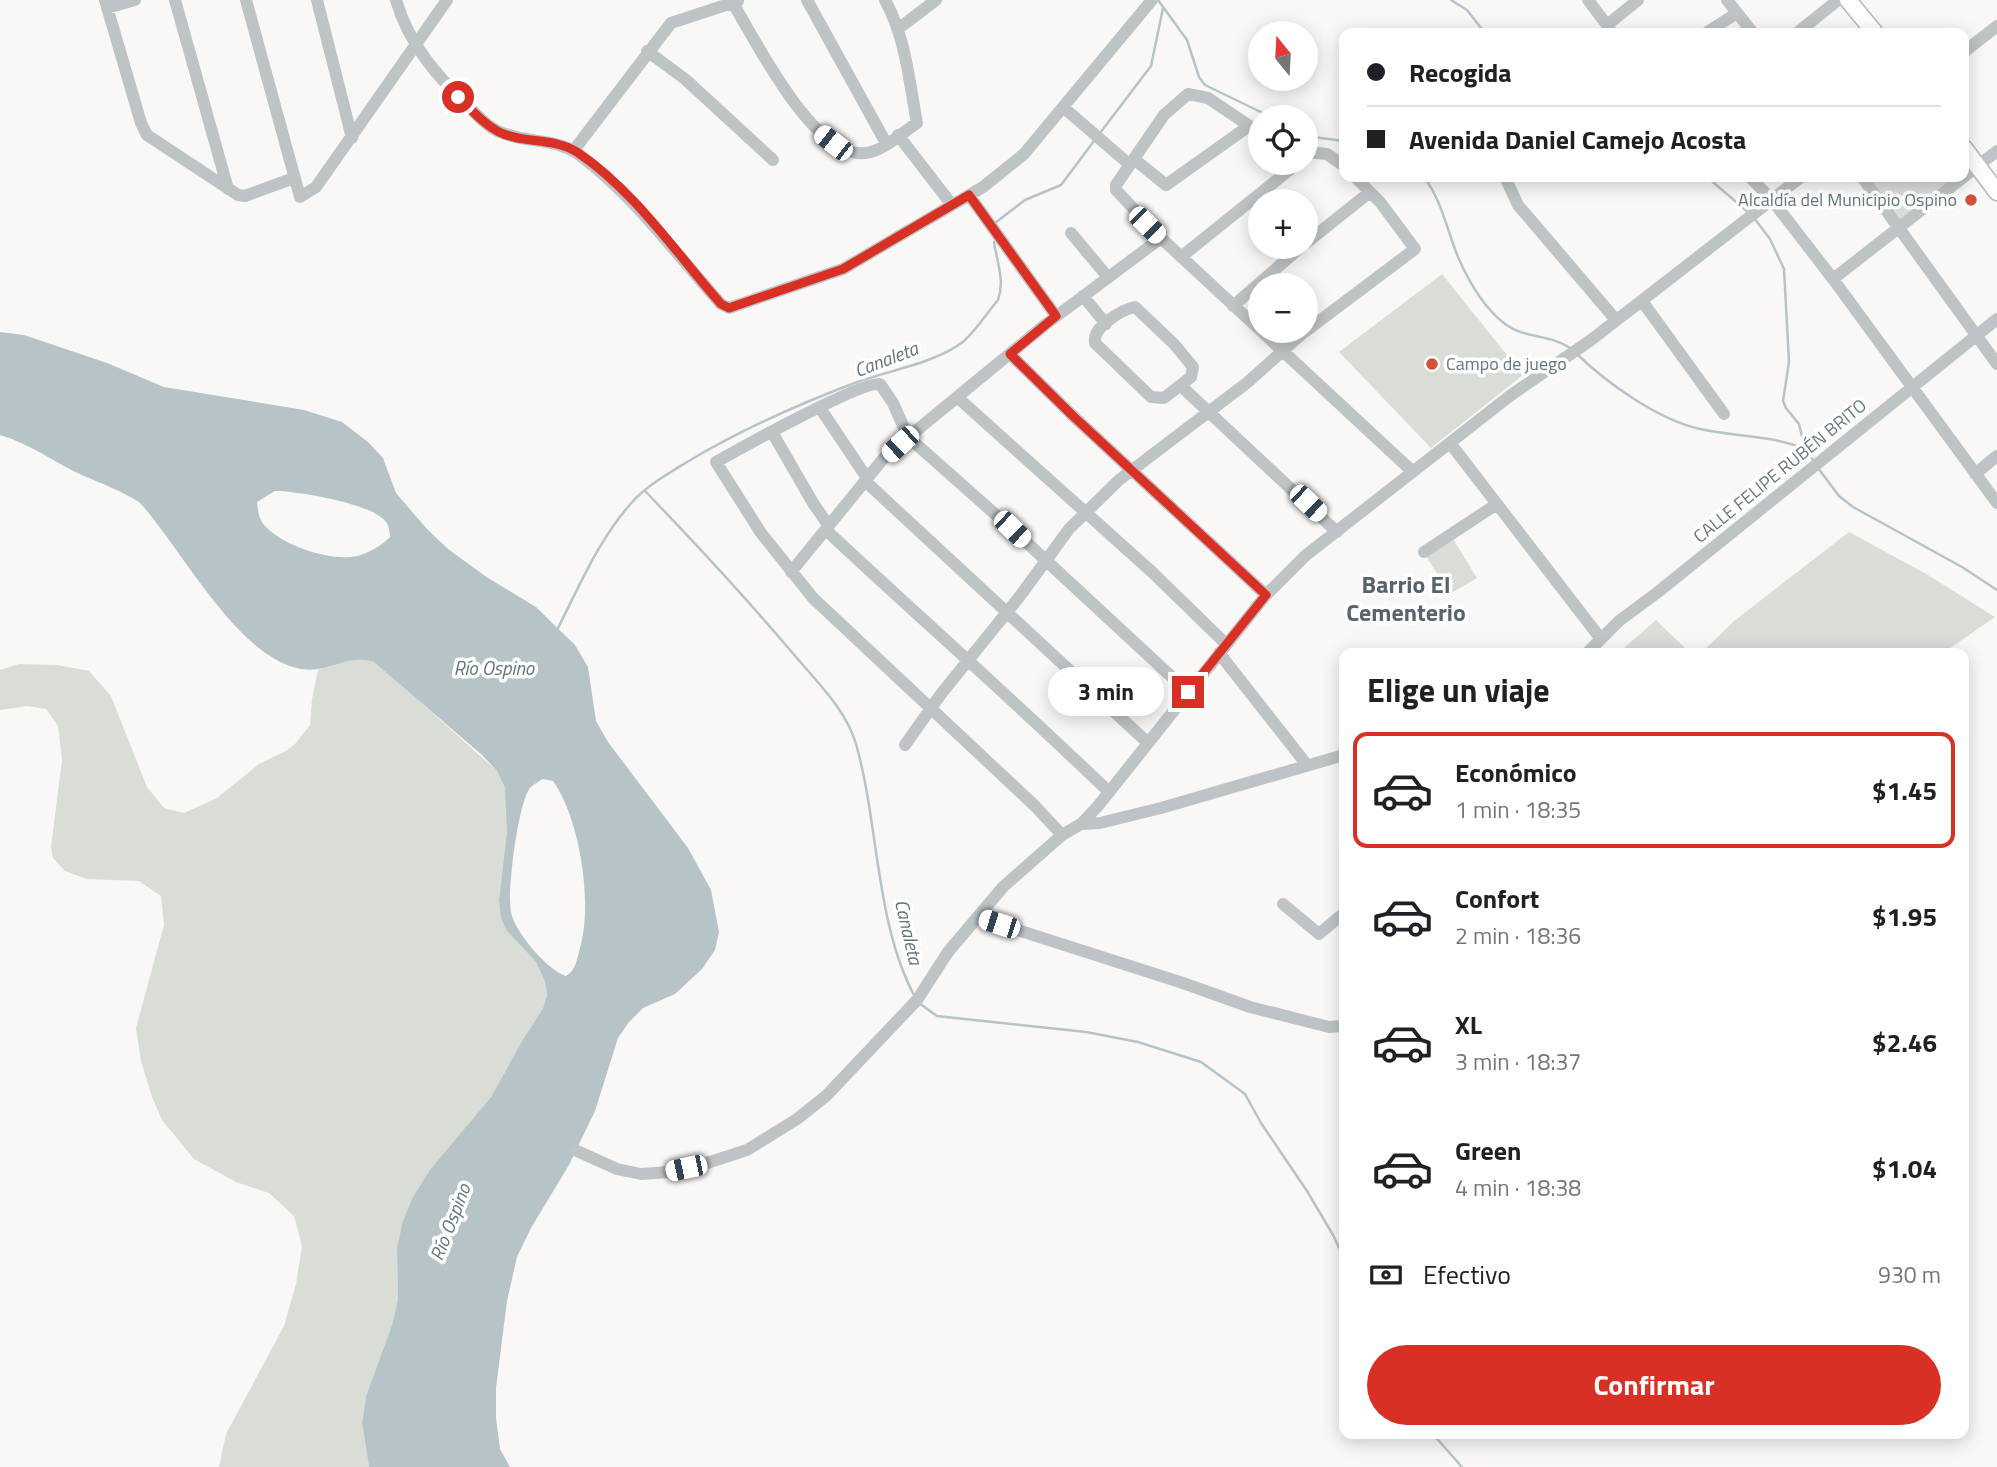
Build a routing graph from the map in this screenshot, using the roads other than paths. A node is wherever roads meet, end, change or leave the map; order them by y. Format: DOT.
graph roads {
  1 [pos="135,0"];
  2 [pos="175,0"];
  3 [pos="246,0"];
  4 [pos="317,0"];
  5 [pos="396,0"];
  6 [pos="447,0"];
  7 [pos="807,0"];
  8 [pos="885,0"];
  9 [pos="936,0"];
  10 [pos="1152,0"];
  11 [pos="1588,0"];
  12 [pos="1638,0"];
  13 [pos="1727,0"];
  14 [pos="1838,0"];
  15 [pos="1849,0"];
  16 [pos="734,1"];
  17 [pos="106,4"];
  18 [pos="1737,13"];
  19 [pos="1997,26"];
  20 [pos="1609,28"];
  21 [pos="1611,28"];
  22 [pos="1714,28"];
  23 [pos="1749,28"];
  24 [pos="1803,28"];
  25 [pos="1871,28"];
  26 [pos="898,29"];
  27 [pos="415,46"];
  28 [pos="1969,48"];
  29 [pos="647,51"];
  30 [pos="1063,107"];
  31 [pos="1248,125"];
  32 [pos="1248,134"];
  33 [pos="898,135"];
  34 [pos="352,138"];
  35 [pos="886,143"];
  36 [pos="574,150"];
  37 [pos="1997,151"];
  38 [pos="1318,154"];
  39 [pos="1969,155"];
  40 [pos="773,160"];
  41 [pos="1132,162"];
  42 [pos="1339,162"];
  43 [pos="1977,166"];
  44 [pos="1969,172"];
  45 [pos="1283,175"];
  46 [pos="294,178"];
  47 [pos="1360,182"];
  48 [pos="1507,182"];
  49 [pos="1754,182"];
  50 [pos="1795,182"];
  51 [pos="1866,182"];
  52 [pos="1957,182"];
  53 [pos="228,189"];
  54 [pos="1997,191"];
  55 [pos="1370,192"];
  56 [pos="969,195"];
  57 [pos="1772,200"];
  58 [pos="952,205"];
  59 [pos="1899,227"];
  60 [pos="1071,233"];
  61 [pos="1318,233"];
  62 [pos="1161,238"];
  63 [pos="1181,257"];
  64 [pos="1287,259"];
  65 [pos="1107,276"];
  66 [pos="1833,279"];
  67 [pos="1083,296"];
  68 [pos="1642,300"];
  69 [pos="1233,306"];
  70 [pos="1056,316"];
  71 [pos="1997,319"];
  72 [pos="1616,320"];
  73 [pos="1318,321"];
  74 [pos="1106,324"];
  75 [pos="1977,336"];
  76 [pos="1291,343"];
  77 [pos="1281,351"];
  78 [pos="1010,354"];
  79 [pos="1997,364"];
  80 [pos="1181,386"];
  81 [pos="1912,388"];
  82 [pos="957,397"];
  83 [pos="820,408"];
  84 [pos="1208,412"];
  85 [pos="1724,414"];
  86 [pos="772,432"];
  87 [pos="908,437"];
  88 [pos="1450,443"];
  89 [pos="1997,456"];
  90 [pos="1131,470"];
  91 [pos="1413,472"];
  92 [pos="1975,474"];
  93 [pos="866,480"];
  94 [pos="1997,503"];
  95 [pos="1497,504"];
  96 [pos="1085,513"];
  97 [pos="827,528"];
  98 [pos="1337,532"];
  99 [pos="1424,552"];
  100 [pos="1045,561"];
  101 [pos="791,572"];
  102 [pos="1266,595"];
  103 [pos="1007,612"];
  104 [pos="1601,639"];
  105 [pos="1223,648"];
  106 [pos="1592,648"];
  107 [pos="967,662"];
  108 [pos="1188,692"];
  109 [pos="930,709"];
  110 [pos="1149,743"];
  111 [pos="905,745"];
  112 [pos="1339,756"];
  113 [pos="1307,765"];
  114 [pos="1109,792"];
  115 [pos="1081,824"];
  116 [pos="1062,835"];
  117 [pos="1283,904"];
  118 [pos="978,917"];
  119 [pos="1339,917"];
  120 [pos="1339,1025"];
  121 [pos="577,1152"];
  1 -- 17 [label="street"];
  2 -- 53 [label="street"];
  3 -- 46 [label="street"];
  4 -- 34 [label="street"];
  5 -- 27 [label="street"];
  6 -- 27 [label="street"];
  7 -- 35 [label="street"];
  8 -- 26 [label="street"];
  9 -- 26 [label="street"];
  10 -- 30 [label="street"];
  11 -- 20 [label="street"];
  12 -- 21 [label="street"];
  13 -- 18 [label="street"];
  14 -- 24 [label="street"];
  15 -- 25 [label="main road"];
  16 -- 29 [label="street"];
  16 -- 35 [label="street"];
  17 -- 53 [label="street"];
  18 -- 22 [label="street"];
  18 -- 23 [label="street"];
  19 -- 28 [label="street"];
  26 -- 33 [label="street"];
  27 -- 34 [label="street"];
  27 -- 36 [label="street"];
  29 -- 36 [label="street"];
  29 -- 40 [label="street"];
  30 -- 41 [label="street"];
  30 -- 56 [label="street"];
  31 -- 41 [label="street"];
  32 -- 41 [label="street"];
  33 -- 35 [label="street"];
  33 -- 58 [label="street"];
  34 -- 46 [label="street"];
  36 -- 58 [label="street"];
  37 -- 43 [label="street"];
  38 -- 42 [label="street"];
  39 -- 43 [label="main road"];
  41 -- 62 [label="street"];
  43 -- 44 [label="street"];
  43 -- 54 [label="main road"];
  45 -- 63 [label="street"];
  46 -- 53 [label="street"];
  47 -- 55 [label="street"];
  48 -- 72 [label="street"];
  49 -- 57 [label="street"];
  50 -- 57 [label="street"];
  51 -- 59 [label="street"];
  52 -- 59 [label="street"];
  55 -- 61 [label="street"];
  55 -- 73 [label="street"];
  56 -- 58 [label="street"];
  56 -- 70 [label="street"];
  57 -- 66 [label="street"];
  57 -- 68 [label="street"];
  59 -- 66 [label="street"];
  59 -- 75 [label="street"];
  60 -- 65 [label="street"];
  62 -- 63 [label="street"];
  62 -- 65 [label="street"];
  63 -- 69 [label="street"];
  64 -- 69 [label="street"];
  65 -- 67 [label="street"];
  66 -- 81 [label="street"];
  67 -- 70 [label="street"];
  67 -- 74 [label="street"];
  68 -- 72 [label="street"];
  68 -- 85 [label="street"];
  69 -- 77 [label="street"];
  70 -- 78 [label="street"];
  71 -- 75 [label="street, CALLE FELIPE RUBÉN BRITO"];
  72 -- 88 [label="street"];
  74 -- 80 [label="street"];
  74 -- 80 [label="street"];
  75 -- 79 [label="street"];
  75 -- 81 [label="street, CALLE FELIPE RUBÉN BRITO"];
  76 -- 77 [label="street"];
  77 -- 84 [label="street"];
  77 -- 91 [label="street"];
  78 -- 82 [label="street"];
  78 -- 90 [label="street"];
  80 -- 84 [label="street"];
  81 -- 92 [label="street"];
  81 -- 104 [label="street, CALLE FELIPE RUBÉN BRITO"];
  82 -- 87 [label="street"];
  82 -- 96 [label="street"];
  83 -- 86 [label="street"];
  83 -- 87 [label="street"];
  83 -- 93 [label="street"];
  84 -- 90 [label="street"];
  84 -- 98 [label="street"];
  86 -- 97 [label="street"];
  86 -- 101 [label="street"];
  87 -- 93 [label="street"];
  87 -- 100 [label="street"];
  88 -- 91 [label="street"];
  88 -- 95 [label="street"];
  89 -- 92 [label="street"];
  90 -- 96 [label="street"];
  90 -- 102 [label="street"];
  91 -- 98 [label="street"];
  92 -- 94 [label="street"];
  93 -- 97 [label="street"];
  93 -- 103 [label="street"];
  95 -- 99 [label="street"];
  95 -- 104 [label="street"];
  96 -- 100 [label="street"];
  96 -- 105 [label="street"];
  97 -- 101 [label="street"];
  97 -- 107 [label="street"];
  98 -- 102 [label="street"];
  100 -- 103 [label="street"];
  100 -- 108 [label="street"];
  101 -- 109 [label="street"];
  102 -- 105 [label="street"];
  103 -- 107 [label="street"];
  103 -- 110 [label="street"];
  104 -- 106 [label="street, CALLE FELIPE RUBÉN BRITO"];
  105 -- 108 [label="street"];
  105 -- 113 [label="street"];
  107 -- 109 [label="street"];
  107 -- 114 [label="street"];
  108 -- 110 [label="street"];
  109 -- 111 [label="street"];
  109 -- 116 [label="street"];
  110 -- 114 [label="street"];
  112 -- 113 [label="street"];
  113 -- 115 [label="street"];
  114 -- 115 [label="street"];
  115 -- 116 [label="street"];
  116 -- 118 [label="street"];
  117 -- 119 [label="street"];
  118 -- 120 [label="street"];
  118 -- 121 [label="street"];
}
